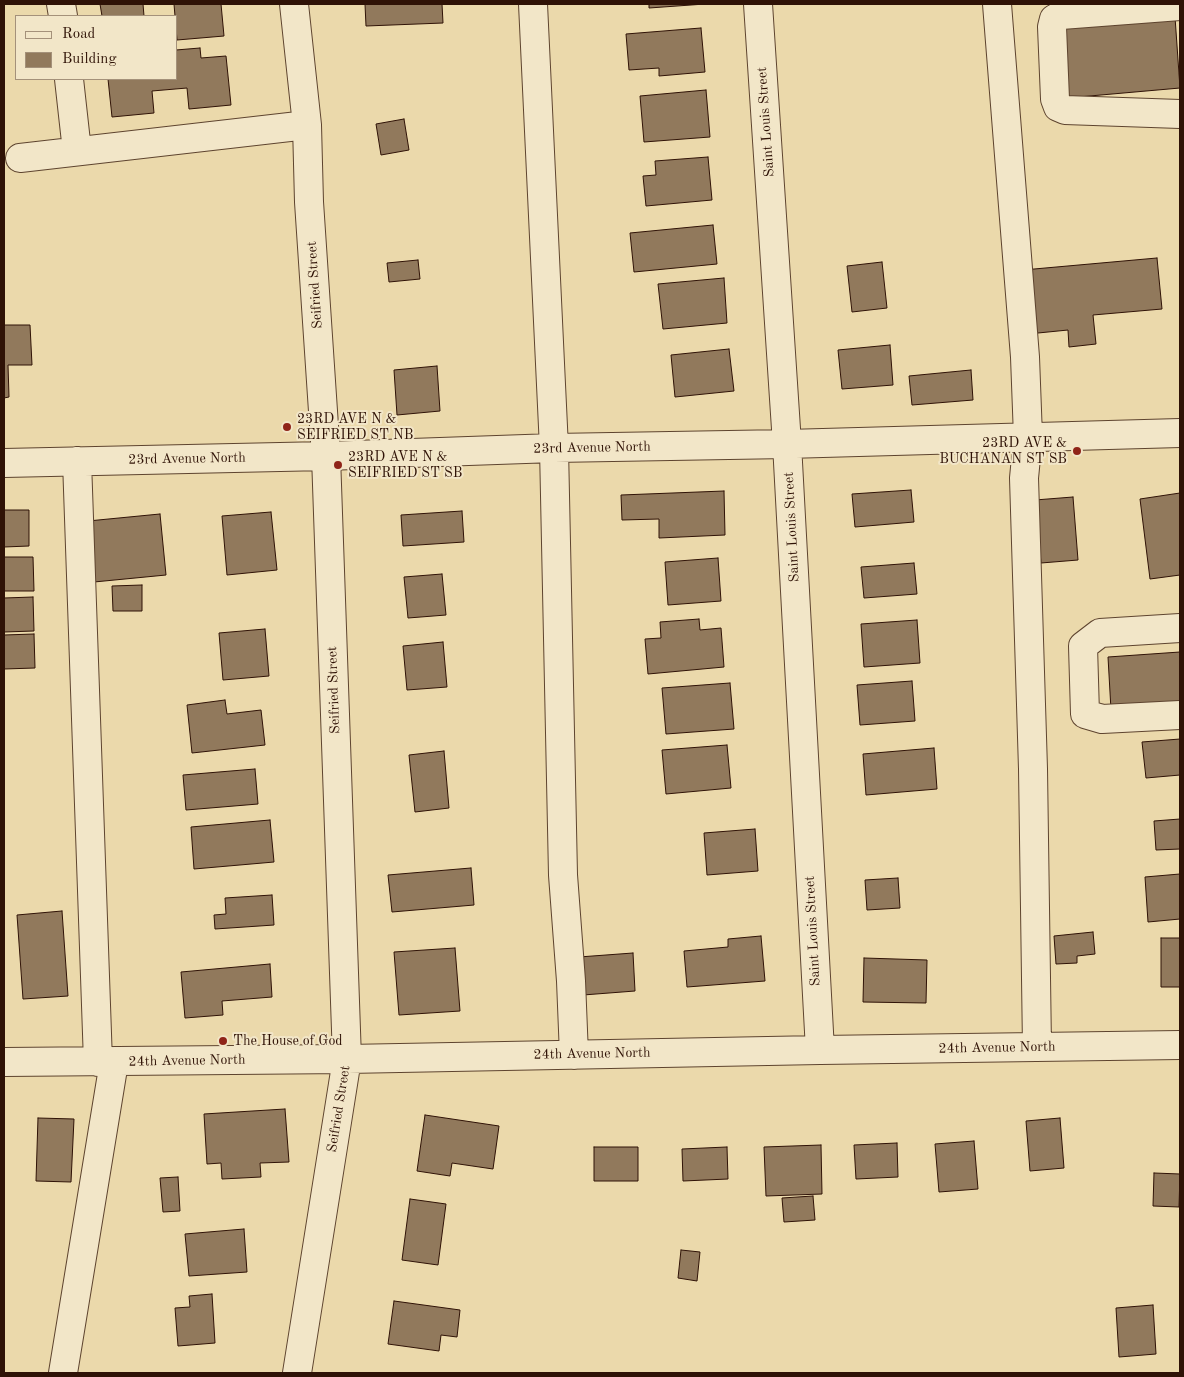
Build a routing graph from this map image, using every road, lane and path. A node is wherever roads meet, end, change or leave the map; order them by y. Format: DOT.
graph roads {
  1 [pos="294,4"];
  2 [pos="533,4"];
  3 [pos="758,4"];
  4 [pos="997,4"];
  5 [pos="1180,6"];
  6 [pos="70,80"];
  7 [pos="1180,114"];
  8 [pos="307,125"];
  9 [pos="78,151"];
  10 [pos="20,158"];
  11 [pos="1180,433"];
  12 [pos="1028,437"];
  13 [pos="788,444"];
  14 [pos="554,448"];
  15 [pos="326,456"];
  16 [pos="77,461"];
  17 [pos="4,463"];
  18 [pos="1180,628"];
  19 [pos="1180,716"];
  20 [pos="1180,1045"];
  21 [pos="1037,1047"];
  22 [pos="820,1050"];
  23 [pos="574,1055"];
  24 [pos="347,1060"];
  25 [pos="4,1062"];
  26 [pos="106,1062"];
  27 [pos="63,1373"];
  28 [pos="296,1373"];
  1 -- 8 [label="street, Seifried Street"];
  2 -- 14 [label="street"];
  3 -- 13 [label="street, Saint Louis Street"];
  4 -- 12 [label="street"];
  5 -- 7 [label="street"];
  6 -- 9 [label="street"];
  8 -- 9 [label="street"];
  8 -- 15 [label="street, Seifried Street"];
  9 -- 10 [label="street"];
  11 -- 12 [label="street, 23rd Avenue North"];
  12 -- 13 [label="street, 23rd Avenue North"];
  12 -- 21 [label="street"];
  13 -- 14 [label="street, 23rd Avenue North"];
  13 -- 22 [label="street, Saint Louis Street"];
  14 -- 15 [label="street, 23rd Avenue North"];
  14 -- 23 [label="street"];
  15 -- 16 [label="street, 23rd Avenue North"];
  15 -- 24 [label="street, Seifried Street"];
  16 -- 17 [label="street, 23rd Avenue North"];
  16 -- 26 [label="street"];
  18 -- 19 [label="street"];
  20 -- 21 [label="street, 24th Avenue North"];
  21 -- 22 [label="street, 24th Avenue North"];
  22 -- 23 [label="street, 24th Avenue North"];
  23 -- 24 [label="street, 24th Avenue North"];
  24 -- 26 [label="street, 24th Avenue North"];
  24 -- 28 [label="street, Seifried Street"];
  25 -- 26 [label="street, 24th Avenue North"];
  26 -- 27 [label="street"];
}
